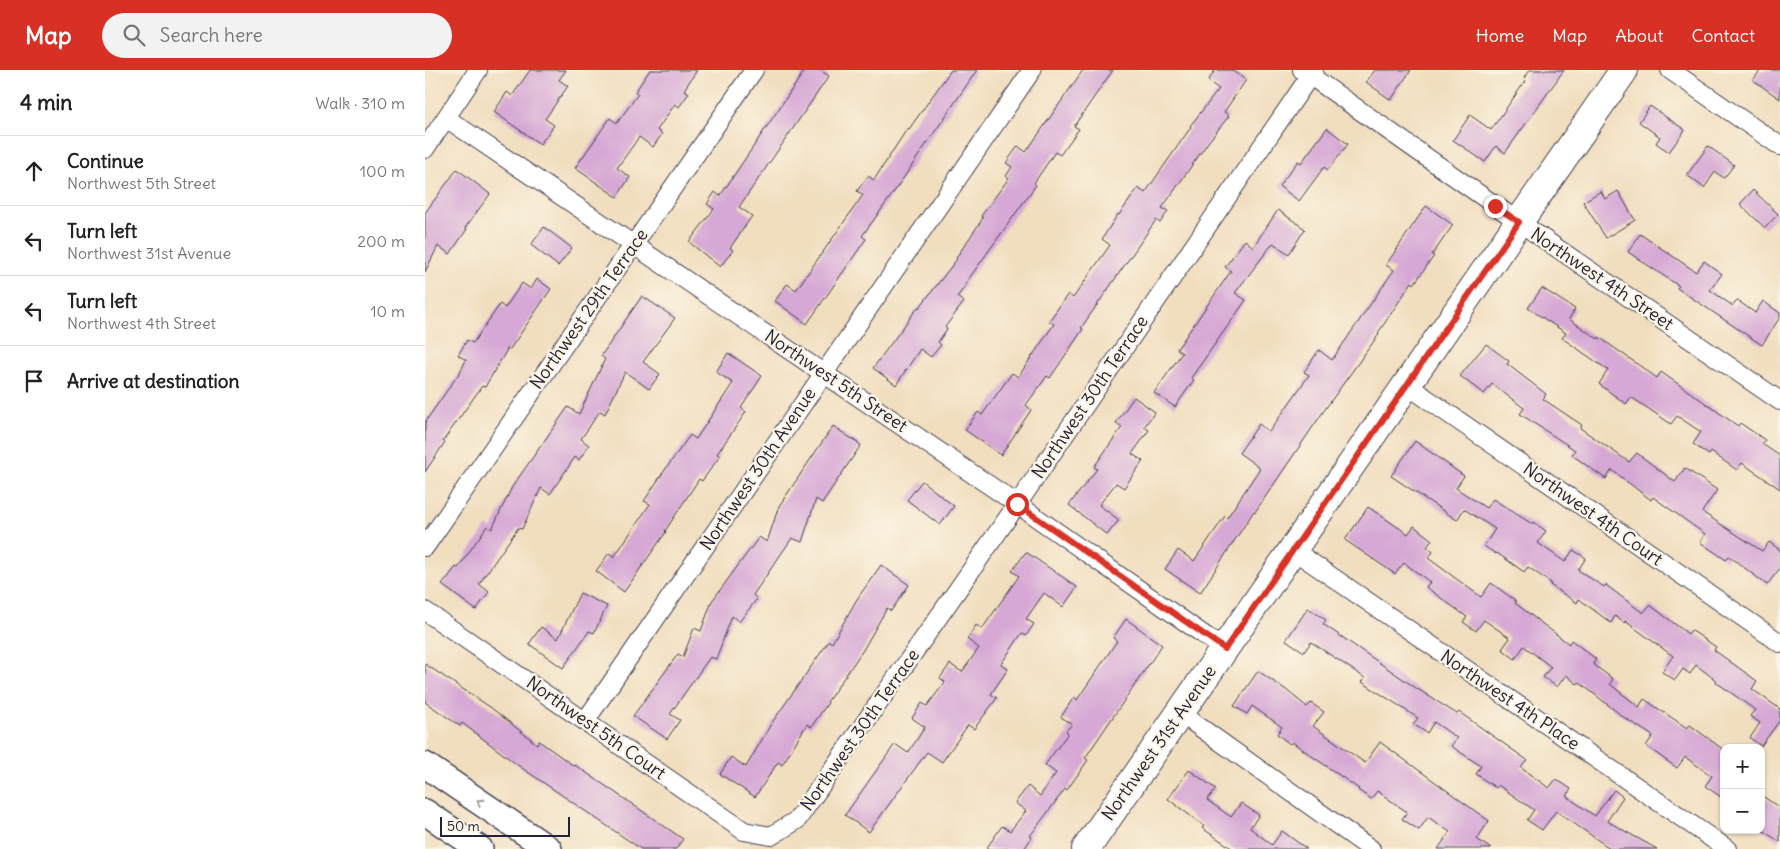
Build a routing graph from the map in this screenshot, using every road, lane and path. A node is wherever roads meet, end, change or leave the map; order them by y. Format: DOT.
graph roads {
  1 [pos="478,70"];
  2 [pos="754,70"];
  3 [pos="1032,70"];
  4 [pos="1624,70"];
  5 [pos="1670,70"];
  6 [pos="1309,72"];
  7 [pos="446,118"];
  8 [pos="1780,146"];
  9 [pos="425,149"];
  10 [pos="1519,222"];
  11 [pos="633,245"];
  12 [pos="824,373"];
  13 [pos="1407,385"];
  14 [pos="1780,401"];
  15 [pos="1017,504"];
  16 [pos="425,547"];
  17 [pos="1293,550"];
  18 [pos="425,611"];
  19 [pos="1780,643"];
  20 [pos="1225,649"];
  21 [pos="1180,713"];
  22 [pos="586,720"];
  23 [pos="425,765"];
  24 [pos="425,812"];
  25 [pos="771,836"];
  26 [pos="480,849"];
  27 [pos="549,849"];
  28 [pos="1086,849"];
  29 [pos="1371,849"];
  30 [pos="1727,849"];
  1 -- 7 [label="street"];
  2 -- 11 [label="street, Northwest 29th Terrace"];
  3 -- 12 [label="street, Northwest 30th Avenue"];
  4 -- 10 [label="main road, Northwest 31st Avenue"];
  5 -- 8 [label="street"];
  6 -- 10 [label="street, Northwest 4th Street"];
  6 -- 15 [label="street, Northwest 30th Terrace"];
  7 -- 9 [label="street"];
  7 -- 11 [label="street, Northwest 5th Street"];
  10 -- 13 [label="main road, Northwest 31st Avenue"];
  10 -- 14 [label="street, Northwest 4th Street"];
  11 -- 12 [label="street, Northwest 5th Street"];
  11 -- 16 [label="street, Northwest 29th Terrace"];
  12 -- 15 [label="street, Northwest 5th Street"];
  12 -- 22 [label="street, Northwest 30th Avenue"];
  13 -- 17 [label="main road, Northwest 31st Avenue"];
  13 -- 19 [label="street, Northwest 4th Court"];
  15 -- 20 [label="street, Northwest 5th Street"];
  15 -- 25 [label="street, Northwest 30th Terrace"];
  17 -- 20 [label="main road, Northwest 31st Avenue"];
  17 -- 30 [label="street, Northwest 4th Place"];
  18 -- 22 [label="street, Northwest 5th Court"];
  20 -- 21 [label="main road, Northwest 31st Avenue"];
  21 -- 28 [label="main road, Northwest 31st Avenue"];
  21 -- 29 [label="street"];
  22 -- 25 [label="street, Northwest 5th Court"];
  27 -- 23 [label="street, one-way"];
  24 -- 26 [label="street"];
}
